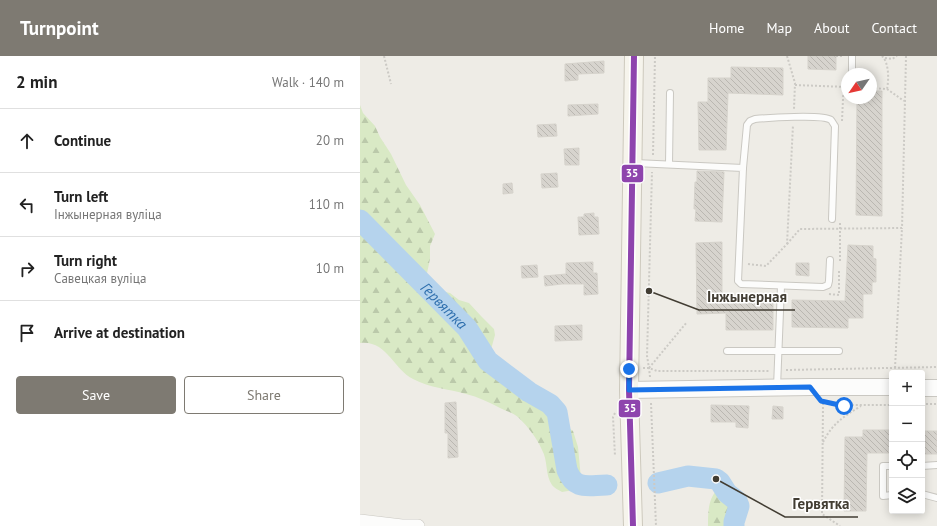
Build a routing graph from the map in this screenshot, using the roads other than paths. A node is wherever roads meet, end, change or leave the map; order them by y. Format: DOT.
graph roads {
  1 [pos="634,56"];
  2 [pos="852,56"];
  3 [pos="852,68"];
  4 [pos="670,93"];
  5 [pos="631,162"];
  6 [pos="669,164"];
  7 [pos="743,168"];
  8 [pos="832,219"];
  9 [pos="830,260"];
  10 [pos="781,286"];
  11 [pos="727,351"];
  12 [pos="778,351"];
  13 [pos="839,351"];
  14 [pos="777,387"];
  15 [pos="889,387"];
  16 [pos="925,388"];
  17 [pos="937,388"];
  18 [pos="629,390"];
  19 [pos="937,465"];
  20 [pos="889,466"];
  21 [pos="925,466"];
  22 [pos="889,495"];
  23 [pos="925,495"];
  24 [pos="937,498"];
  25 [pos="360,521"];
  26 [pos="418,526"];
  27 [pos="633,526"];
  1 -- 5 [label="main road"];
  2 -- 3 [label="lane"];
  4 -- 6 [label="lane"];
  5 -- 6 [label="lane"];
  5 -- 18 [label="main road"];
  6 -- 7 [label="lane"];
  7 -- 8 [label="lane"];
  7 -- 10 [label="lane"];
  9 -- 10 [label="lane"];
  10 -- 12 [label="lane"];
  11 -- 12 [label="lane"];
  12 -- 13 [label="lane"];
  12 -- 14 [label="lane"];
  14 -- 15 [label="street"];
  14 -- 18 [label="street"];
  16 -- 17 [label="street"];
  18 -- 27 [label="main road"];
  19 -- 21 [label="lane"];
  20 -- 22 [label="lane"];
  23 -- 24 [label="lane"];
  25 -- 26 [label="street"];
}
